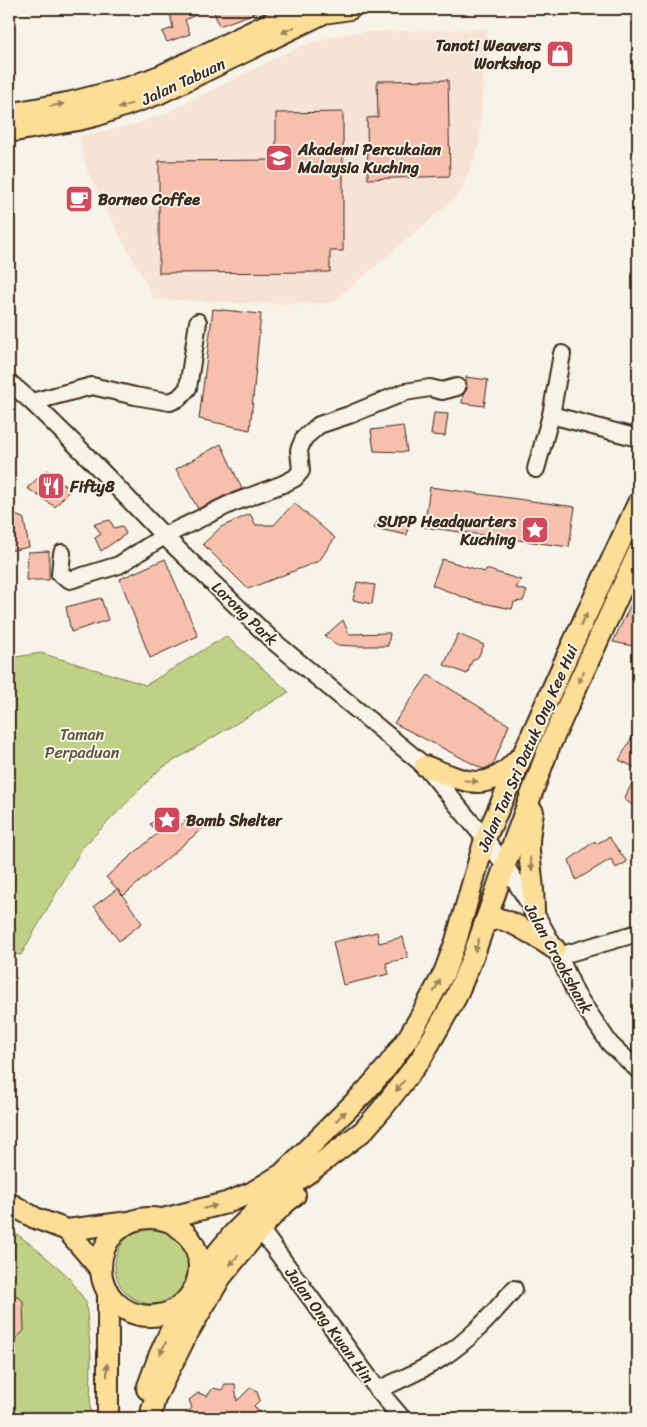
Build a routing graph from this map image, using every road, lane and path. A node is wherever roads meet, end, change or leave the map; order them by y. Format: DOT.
graph roads {
  1 [pos="298,9"];
  2 [pos="350,9"];
  3 [pos="9,114"];
  4 [pos="9,132"];
  5 [pos="198,322"];
  6 [pos="562,354"];
  7 [pos="9,382"];
  8 [pos="457,388"];
  9 [pos="32,402"];
  10 [pos="551,415"];
  11 [pos="638,438"];
  12 [pos="536,469"];
  13 [pos="638,503"];
  14 [pos="164,536"];
  15 [pos="62,553"];
  16 [pos="637,561"];
  17 [pos="549,747"];
  18 [pos="524,752"];
  19 [pos="425,766"];
  20 [pos="485,838"];
  21 [pos="505,865"];
  22 [pos="534,911"];
  23 [pos="485,922"];
  24 [pos="638,933"];
  25 [pos="557,952"];
  26 [pos="638,1070"];
  27 [pos="340,1149"];
  28 [pos="9,1203"];
  29 [pos="163,1219"];
  30 [pos="129,1222"];
  31 [pos="260,1229"];
  32 [pos="67,1230"];
  33 [pos="101,1270"];
  34 [pos="199,1275"];
  35 [pos="514,1289"];
  36 [pos="108,1292"];
  37 [pos="183,1304"];
  38 [pos="378,1390"];
  39 [pos="108,1418"];
  40 [pos="139,1418"];
  41 [pos="150,1418"];
  42 [pos="402,1418"];
  3 -- 1 [label="main road, Jalan Tabuan, one-way"];
  2 -- 4 [label="main road, Jalan Tabuan, one-way"];
  5 -- 9 [label="street"];
  6 -- 10 [label="street"];
  7 -- 9 [label="street, Lorong Park"];
  8 -- 14 [label="street"];
  9 -- 14 [label="street, Lorong Park"];
  10 -- 11 [label="street"];
  10 -- 12 [label="street"];
  18 -- 13 [label="main road, Jalan Tan Sri Datuk Ong Kee Hui, one-way"];
  14 -- 15 [label="street"];
  14 -- 19 [label="street, Lorong Park"];
  16 -- 17 [label="main road, Jalan Tan Sri Datuk Ong Kee Hui, one-way"];
  17 -- 21 [label="main road, Jalan Tan Sri Datuk Ong Kee Hui"];
  17 -- 22 [label="main road, one-way"];
  19 -- 18 [label="main road, one-way"];
  18 -- 20 [label="main road, Jalan Tan Sri Datuk Ong Kee Hui"];
  19 -- 20 [label="street, Lorong Park"];
  20 -- 21 [label="street, Jalan Crookshank"];
  29 -- 20 [label="main road, Jalan Tan Sri Datuk Ong Kee Hui, one-way"];
  21 -- 22 [label="street, Jalan Crookshank"];
  21 -- 23 [label="main road, Jalan Tan Sri Datuk Ong Kee Hui"];
  22 -- 25 [label="street, Jalan Crookshank"];
  23 -- 25 [label="main road"];
  23 -- 27 [label="main road, Jalan Tan Sri Datuk Ong Kee Hui, one-way"];
  24 -- 25 [label="street"];
  25 -- 26 [label="street, Jalan Crookshank"];
  27 -- 31 [label="main road"];
  27 -- 34 [label="main road, Jalan Tan Sri Datuk Ong Kee Hui"];
  28 -- 32 [label="main road"];
  29 -- 30 [label="main road"];
  29 -- 34 [label="main road"];
  30 -- 32 [label="main road"];
  30 -- 33 [label="main road"];
  31 -- 38 [label="street, Jalan Ong Kwan Hin"];
  31 -- 41 [label="main road, one-way"];
  32 -- 33 [label="main road"];
  33 -- 36 [label="main road"];
  34 -- 37 [label="main road"];
  35 -- 38 [label="street"];
  36 -- 37 [label="main road"];
  39 -- 36 [label="main road, one-way"];
  37 -- 40 [label="main road, one-way"];
  38 -- 42 [label="street, Jalan Ong Kwan Hin"];
}
